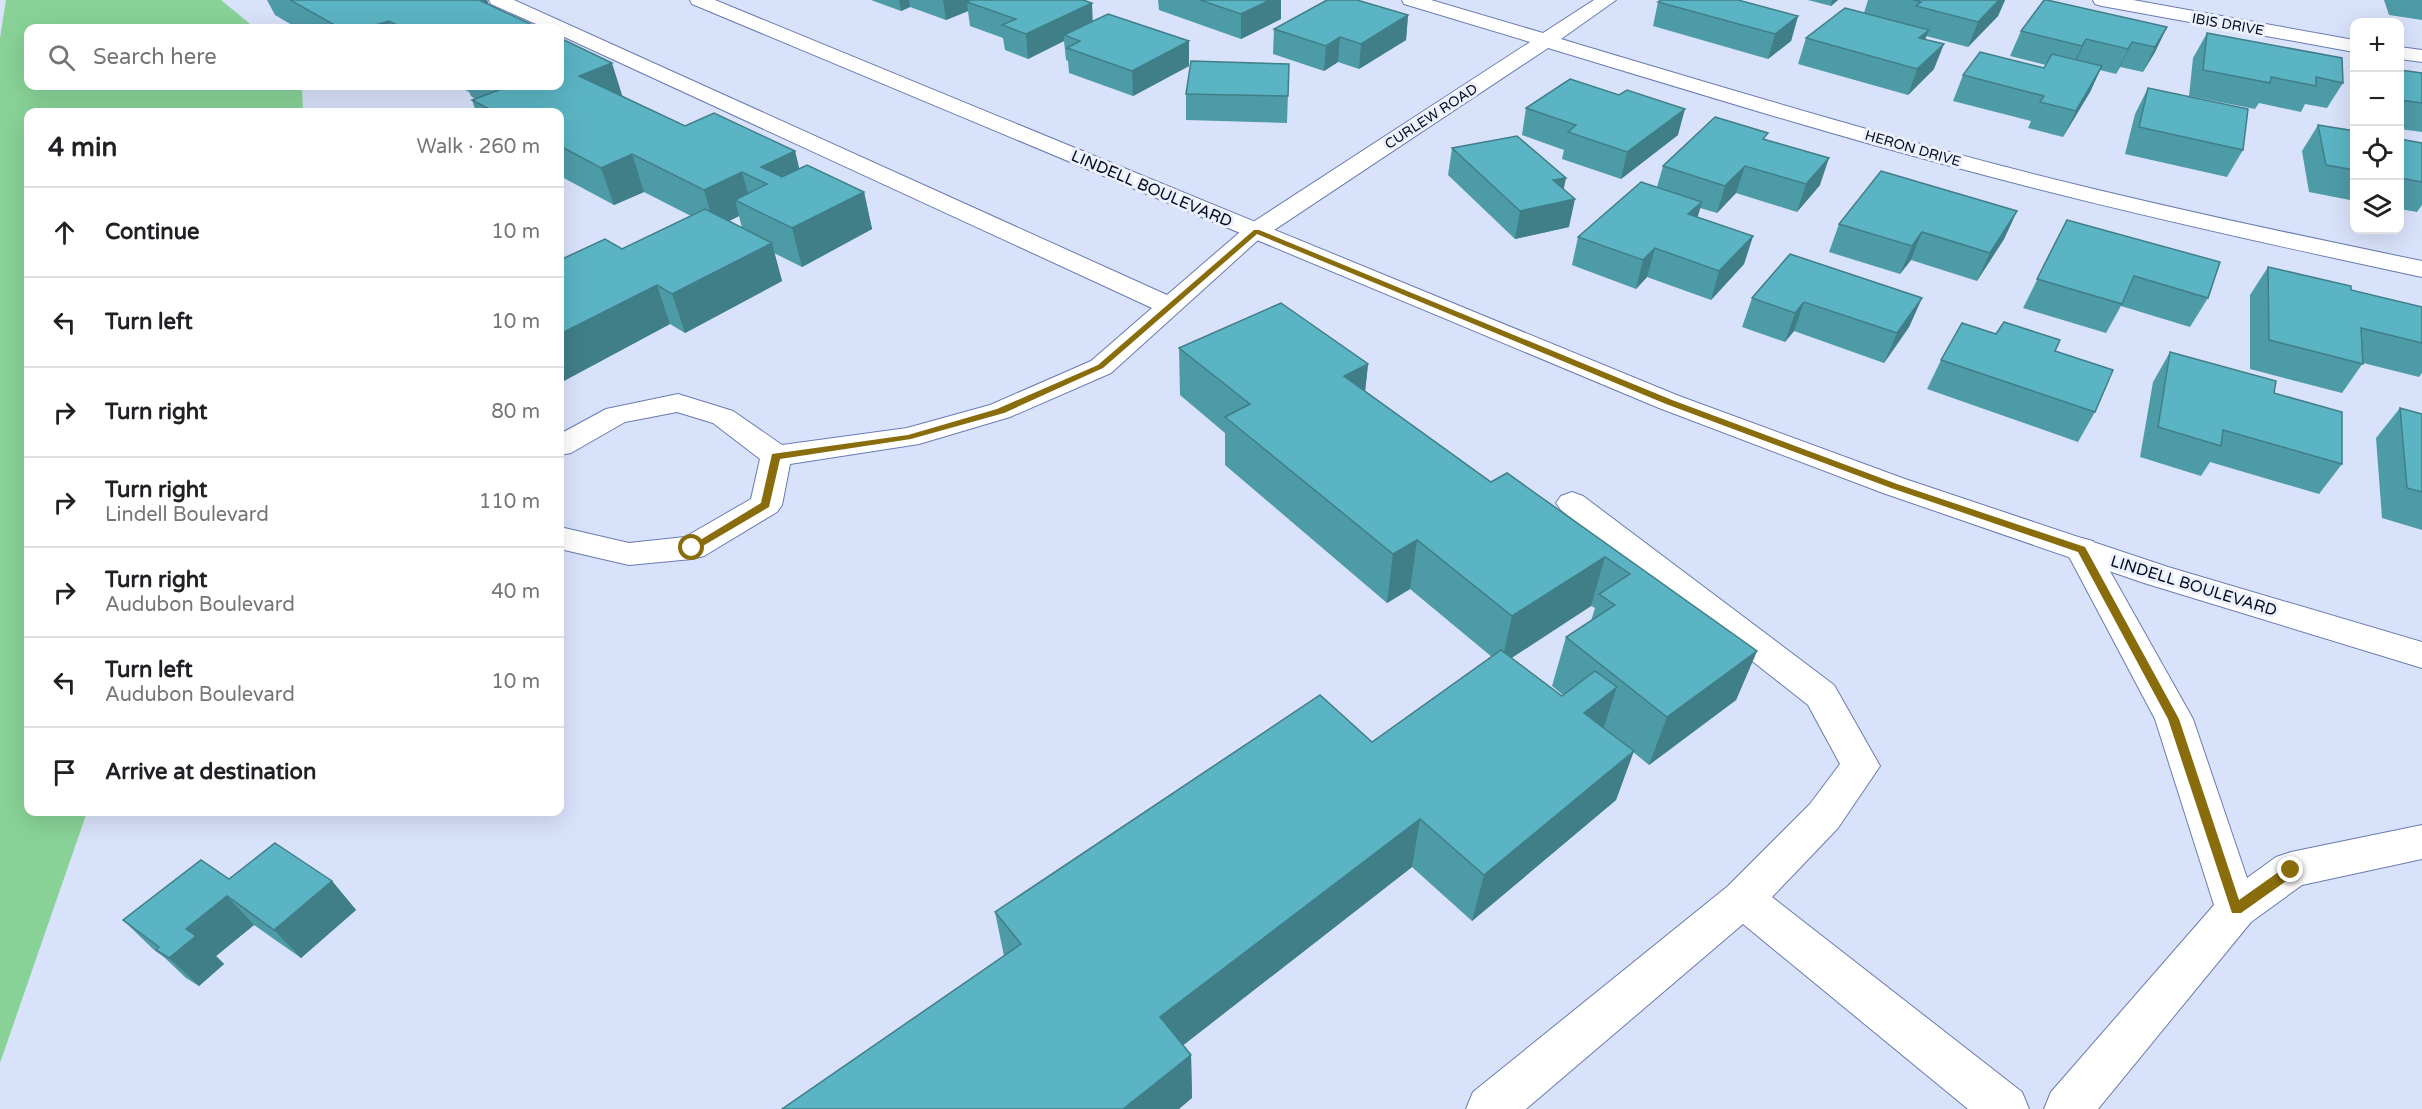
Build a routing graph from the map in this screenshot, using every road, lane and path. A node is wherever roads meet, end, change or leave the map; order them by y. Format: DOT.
graph roads {
  1 [pos="498,0"];
  2 [pos="699,0"];
  3 [pos="1411,0"];
  4 [pos="1607,0"];
  5 [pos="2102,0"];
  6 [pos="551,24"];
  7 [pos="564,30"];
  8 [pos="1546,40"];
  9 [pos="2350,45"];
  10 [pos="2404,54"];
  11 [pos="2422,56"];
  12 [pos="1256,231"];
  13 [pos="2422,269"];
  14 [pos="1169,306"];
  15 [pos="564,444"];
  16 [pos="776,456"];
  17 [pos="1572,503"];
  18 [pos="564,539"];
  19 [pos="2081,549"];
  20 [pos="2422,655"];
  21 [pos="2422,842"];
  22 [pos="1743,899"];
  23 [pos="2236,909"];
  24 [pos="1491,1109"];
  25 [pos="2005,1109"];
  26 [pos="2068,1109"];
  1 -- 6 [label="street"];
  2 -- 12 [label="street, LINDELL BOULEVARD"];
  3 -- 8 [label="street, HERON DRIVE"];
  4 -- 8 [label="street, CURLEW ROAD"];
  5 -- 9 [label="street, IBIS DRIVE"];
  7 -- 14 [label="street"];
  8 -- 12 [label="street, CURLEW ROAD"];
  8 -- 13 [label="street, HERON DRIVE"];
  10 -- 11 [label="street"];
  12 -- 14 [label="street, CURLEW ROAD"];
  12 -- 19 [label="street, LINDELL BOULEVARD"];
  14 -- 16 [label="street, CURLEW ROAD"];
  15 -- 16 [label="street"];
  16 -- 18 [label="street"];
  17 -- 22 [label="street"];
  19 -- 20 [label="street, LINDELL BOULEVARD"];
  19 -- 23 [label="street"];
  21 -- 23 [label="street"];
  22 -- 24 [label="street"];
  22 -- 25 [label="street"];
  23 -- 26 [label="street"];
}
